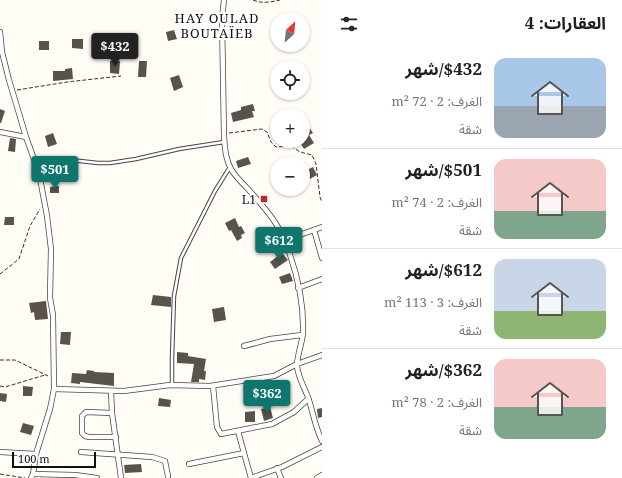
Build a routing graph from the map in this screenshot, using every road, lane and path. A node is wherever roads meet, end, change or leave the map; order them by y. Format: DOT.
graph roads {
  1 [pos="224,0"];
  2 [pos="253,0"];
  3 [pos="280,0"];
  4 [pos="0,32"];
  5 [pos="121,76"];
  6 [pos="12,91"];
  7 [pos="0,132"];
  8 [pos="224,133"];
  9 [pos="26,137"];
  10 [pos="224,142"];
  11 [pos="36,162"];
  12 [pos="230,167"];
  13 [pos="322,202"];
  14 [pos="44,203"];
  15 [pos="322,227"];
  16 [pos="314,230"];
  17 [pos="285,240"];
  18 [pos="321,251"];
  19 [pos="322,258"];
  20 [pos="0,274"];
  21 [pos="322,278"];
  22 [pos="298,288"];
  23 [pos="302,335"];
  24 [pos="244,346"];
  25 [pos="322,355"];
  26 [pos="0,360"];
  27 [pos="297,364"];
  28 [pos="45,374"];
  29 [pos="54,377"];
  30 [pos="172,385"];
  31 [pos="0,386"];
  32 [pos="213,386"];
  33 [pos="54,388"];
  34 [pos="111,391"];
  35 [pos="308,399"];
  36 [pos="112,413"];
  37 [pos="238,431"];
  38 [pos="116,437"];
  39 [pos="322,440"];
  40 [pos="322,447"];
  41 [pos="0,452"];
  42 [pos="81,452"];
  43 [pos="36,454"];
  44 [pos="119,454"];
  45 [pos="244,454"];
  46 [pos="189,464"];
  47 [pos="277,468"];
  48 [pos="0,474"];
  49 [pos="322,475"];
  50 [pos="168,476"];
  51 [pos="31,477"];
  52 [pos="97,478"];
  53 [pos="121,478"];
  54 [pos="251,478"];
  55 [pos="281,478"];
  56 [pos="316,478"];
  1 -- 8 [label="street"];
  2 -- 3 [label="path"];
  4 -- 6 [label="street"];
  5 -- 6 [label="path"];
  6 -- 9 [label="street"];
  7 -- 9 [label="street"];
  8 -- 10 [label="street"];
  8 -- 13 [label="path"];
  9 -- 11 [label="street"];
  10 -- 11 [label="lane"];
  10 -- 12 [label="street"];
  11 -- 14 [label="street"];
  12 -- 17 [label="street"];
  12 -- 30 [label="lane"];
  14 -- 20 [label="path"];
  14 -- 29 [label="street"];
  15 -- 16 [label="street"];
  16 -- 17 [label="street"];
  16 -- 18 [label="street"];
  17 -- 22 [label="street"];
  18 -- 19 [label="street"];
  21 -- 22 [label="street"];
  22 -- 23 [label="street"];
  23 -- 24 [label="street"];
  23 -- 27 [label="street"];
  25 -- 27 [label="street"];
  26 -- 28 [label="path"];
  27 -- 32 [label="street"];
  27 -- 35 [label="street"];
  28 -- 29 [label="path"];
  28 -- 31 [label="path"];
  29 -- 33 [label="street"];
  30 -- 32 [label="street"];
  30 -- 34 [label="street"];
  32 -- 37 [label="street"];
  33 -- 34 [label="street"];
  33 -- 43 [label="street"];
  34 -- 36 [label="street"];
  35 -- 37 [label="street"];
  35 -- 39 [label="street"];
  36 -- 38 [label="street"];
  36 -- 38 [label="street"];
  37 -- 45 [label="street"];
  38 -- 44 [label="street"];
  40 -- 47 [label="street"];
  41 -- 43 [label="street"];
  42 -- 44 [label="street"];
  43 -- 51 [label="street"];
  44 -- 50 [label="street"];
  44 -- 53 [label="street"];
  45 -- 46 [label="street"];
  45 -- 54 [label="street"];
  47 -- 54 [label="street"];
  47 -- 55 [label="street"];
  48 -- 51 [label="path"];
  49 -- 56 [label="street"];
  51 -- 52 [label="street"];
}
